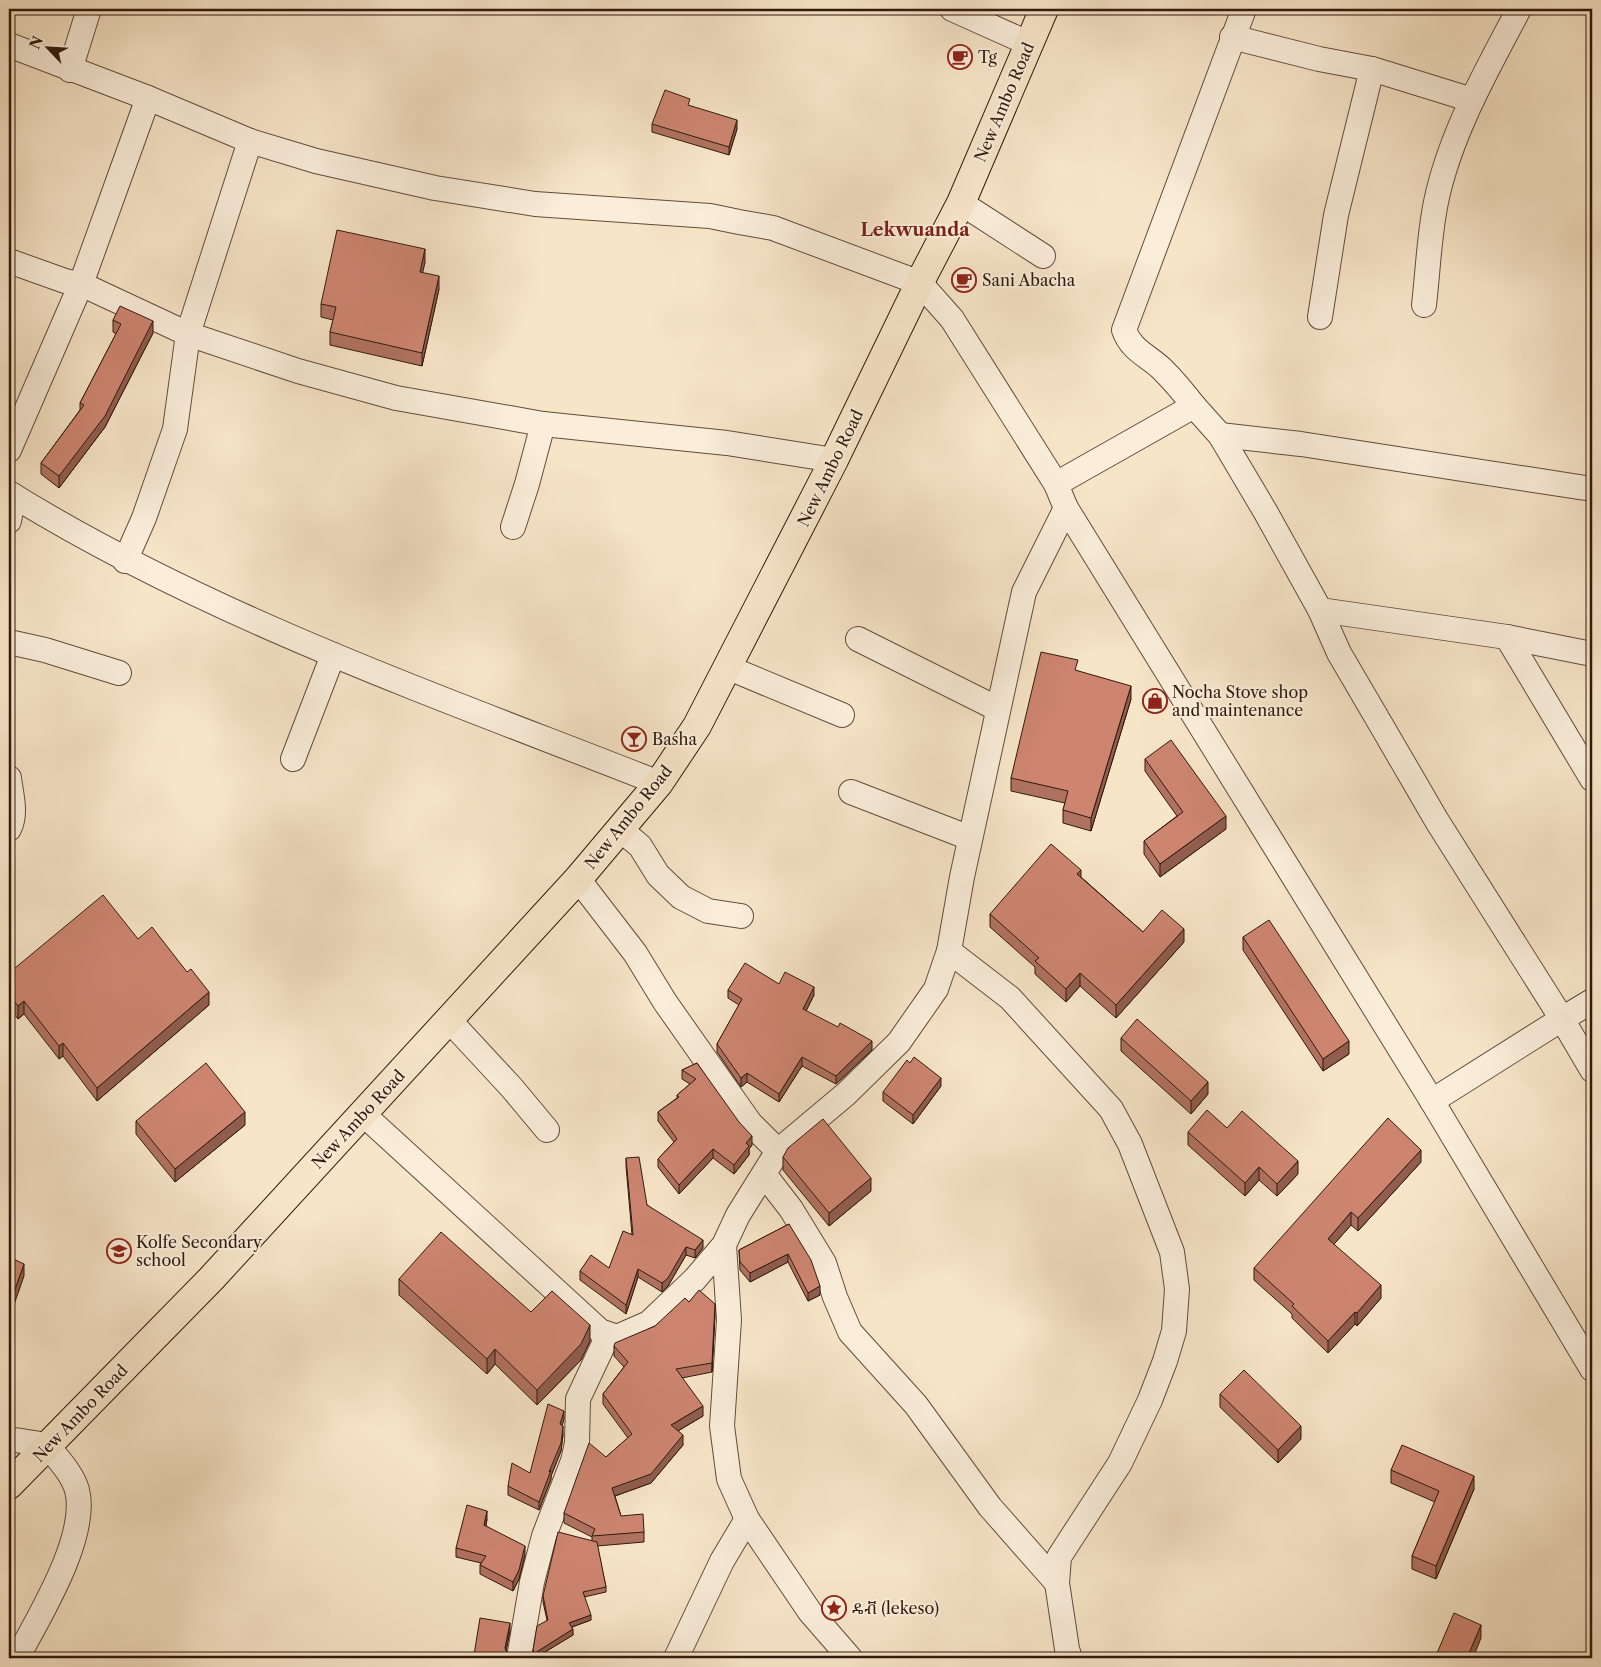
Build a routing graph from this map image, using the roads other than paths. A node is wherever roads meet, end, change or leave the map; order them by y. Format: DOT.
graph roads {
  1 [pos="89,9"];
  2 [pos="952,9"];
  3 [pos="1044,9"];
  4 [pos="1244,9"];
  5 [pos="1519,9"];
  6 [pos="1232,37"];
  7 [pos="1030,44"];
  8 [pos="9,45"];
  9 [pos="1372,69"];
  10 [pos="70,70"];
  11 [pos="148,98"];
  12 [pos="1472,100"];
  13 [pos="250,141"];
  14 [pos="961,203"];
  15 [pos="1043,256"];
  16 [pos="9,261"];
  17 [pos="920,283"];
  18 [pos="80,284"];
  19 [pos="1424,305"];
  20 [pos="1320,317"];
  21 [pos="188,334"];
  22 [pos="1194,406"];
  23 [pos="543,424"];
  24 [pos="1220,435"];
  25 [pos="9,450"];
  26 [pos="834,460"];
  27 [pos="1056,484"];
  28 [pos="1592,489"];
  29 [pos="11,494"];
  30 [pos="1066,508"];
  31 [pos="9,521"];
  32 [pos="513,527"];
  33 [pos="125,561"];
  34 [pos="1320,610"];
  35 [pos="1507,636"];
  36 [pos="858,639"];
  37 [pos="9,642"];
  38 [pos="1592,654"];
  39 [pos="333,655"];
  40 [pos="729,668"];
  41 [pos="119,673"];
  42 [pos="998,708"];
  43 [pos="842,715"];
  44 [pos="293,759"];
  45 [pos="9,778"];
  46 [pos="1592,779"];
  47 [pos="659,783"];
  48 [pos="851,792"];
  49 [pos="9,829"];
  50 [pos="621,830"];
  51 [pos="970,838"];
  52 [pos="578,879"];
  53 [pos="741,916"];
  54 [pos="949,951"];
  55 [pos="1592,1001"];
  56 [pos="1562,1019"];
  57 [pos="449,1020"];
  58 [pos="1592,1070"];
  59 [pos="1432,1101"];
  60 [pos="363,1114"];
  61 [pos="546,1130"];
  62 [pos="778,1150"];
  63 [pos="764,1174"];
  64 [pos="724,1245"];
  65 [pos="608,1335"];
  66 [pos="1592,1369"];
  67 [pos="9,1441"];
  68 [pos="47,1446"];
  69 [pos="9,1485"];
  70 [pos="747,1519"];
  71 [pos="1058,1582"];
  72 [pos="17,1658"];
  73 [pos="519,1658"];
  74 [pos="676,1658"];
  75 [pos="850,1658"];
  76 [pos="1070,1658"];
  1 -- 10 [label="street"];
  2 -- 7 [label="street"];
  3 -- 7 [label="main road, New Ambo Road"];
  4 -- 6 [label="street"];
  5 -- 12 [label="street"];
  6 -- 9 [label="street"];
  6 -- 22 [label="street"];
  7 -- 14 [label="main road, New Ambo Road"];
  8 -- 10 [label="street"];
  9 -- 12 [label="street"];
  9 -- 20 [label="street"];
  10 -- 11 [label="street"];
  11 -- 13 [label="street"];
  11 -- 18 [label="street"];
  12 -- 19 [label="street"];
  13 -- 17 [label="street"];
  13 -- 21 [label="street"];
  14 -- 15 [label="street"];
  14 -- 17 [label="main road, New Ambo Road"];
  16 -- 18 [label="street"];
  17 -- 26 [label="main road, New Ambo Road"];
  17 -- 27 [label="street"];
  18 -- 21 [label="street"];
  18 -- 25 [label="street"];
  21 -- 23 [label="street"];
  21 -- 33 [label="street"];
  22 -- 24 [label="street"];
  22 -- 27 [label="street"];
  23 -- 26 [label="street"];
  23 -- 32 [label="street"];
  24 -- 28 [label="street"];
  24 -- 34 [label="street"];
  26 -- 40 [label="main road, New Ambo Road"];
  27 -- 30 [label="street"];
  29 -- 31 [label="street"];
  29 -- 33 [label="street"];
  30 -- 42 [label="street"];
  30 -- 59 [label="street"];
  33 -- 39 [label="street"];
  34 -- 35 [label="street"];
  34 -- 56 [label="street"];
  35 -- 38 [label="street"];
  35 -- 46 [label="street"];
  36 -- 42 [label="street"];
  37 -- 41 [label="street"];
  39 -- 44 [label="street"];
  39 -- 47 [label="street"];
  40 -- 43 [label="street"];
  40 -- 47 [label="main road, New Ambo Road"];
  42 -- 51 [label="street"];
  45 -- 49 [label="street"];
  47 -- 50 [label="main road, New Ambo Road"];
  48 -- 51 [label="street"];
  50 -- 52 [label="main road, New Ambo Road"];
  50 -- 53 [label="street"];
  51 -- 54 [label="street"];
  52 -- 57 [label="main road, New Ambo Road"];
  52 -- 62 [label="street"];
  54 -- 62 [label="street"];
  54 -- 71 [label="street"];
  55 -- 56 [label="street"];
  56 -- 58 [label="street"];
  56 -- 59 [label="street"];
  57 -- 60 [label="main road, New Ambo Road"];
  57 -- 61 [label="street"];
  59 -- 66 [label="street"];
  60 -- 65 [label="street"];
  60 -- 68 [label="main road, New Ambo Road"];
  62 -- 63 [label="street"];
  63 -- 64 [label="street"];
  63 -- 71 [label="street"];
  64 -- 65 [label="street"];
  64 -- 70 [label="street"];
  65 -- 73 [label="street"];
  67 -- 68 [label="street"];
  68 -- 69 [label="main road, New Ambo Road"];
  68 -- 72 [label="street"];
  70 -- 74 [label="street"];
  70 -- 75 [label="street"];
  71 -- 76 [label="street"];
}
